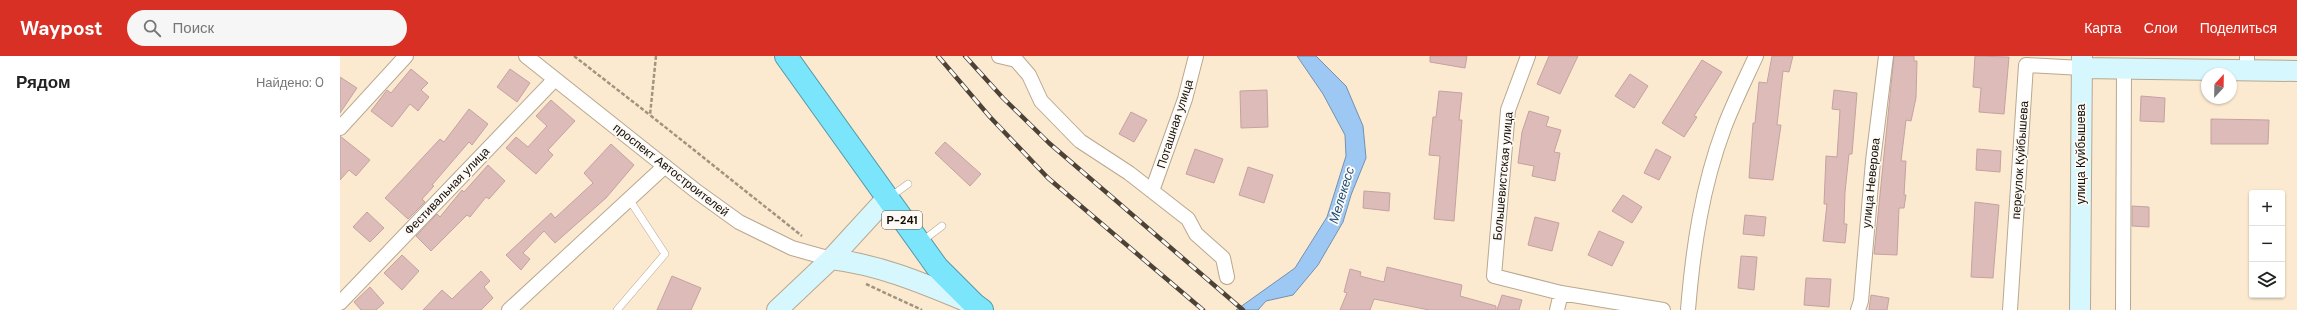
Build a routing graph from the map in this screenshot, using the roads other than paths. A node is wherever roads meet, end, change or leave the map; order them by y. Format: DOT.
graph roads {
  1 [pos="406,56"];
  2 [pos="526,56"];
  3 [pos="786,56"];
  4 [pos="999,56"];
  5 [pos="1196,56"];
  6 [pos="1528,56"];
  7 [pos="1756,56"];
  8 [pos="1886,56"];
  9 [pos="1017,58"];
  10 [pos="2082,62"];
  11 [pos="2247,62"];
  12 [pos="2124,69"];
  13 [pos="2297,71"];
  14 [pos="555,79"];
  15 [pos="340,128"];
  16 [pos="665,166"];
  17 [pos="908,184"];
  18 [pos="1152,191"];
  19 [pos="629,199"];
  20 [pos="886,199"];
  21 [pos="942,226"];
  22 [pos="919,244"];
  23 [pos="831,259"];
  24 [pos="1226,277"];
  25 [pos="1561,293"];
  26 [pos="340,303"];
  27 [pos="978,307"];
  28 [pos="509,310"];
  29 [pos="617,310"];
  30 [pos="777,310"];
  31 [pos="1557,310"];
  32 [pos="1663,310"];
  33 [pos="1688,310"];
  34 [pos="1858,310"];
  35 [pos="2010,310"];
  36 [pos="2080,310"];
  37 [pos="2123,310"];
  1 -- 15 [label="street"];
  2 -- 14 [label="street, проспект Автостроителей"];
  3 -- 20 [label="highway, Р-241"];
  4 -- 9 [label="street"];
  5 -- 18 [label="street, Поташная улица"];
  6 -- 25 [label="street, Большевистская улица"];
  7 -- 33 [label="street"];
  8 -- 34 [label="street, улица Неверова"];
  9 -- 18 [label="street"];
  10 -- 12 [label="main road"];
  10 -- 35 [label="street, переулок Куйбышева"];
  10 -- 36 [label="main road, улица Куйбышева"];
  11 -- 12 [label="main road"];
  11 -- 13 [label="main road"];
  12 -- 37 [label="street"];
  14 -- 16 [label="street, проспект Автостроителей"];
  14 -- 26 [label="street, Фестивальная улица"];
  16 -- 19 [label="street"];
  16 -- 23 [label="street, проспект Автостроителей"];
  17 -- 20 [label="lane"];
  18 -- 24 [label="street"];
  19 -- 28 [label="street"];
  19 -- 29 [label="lane"];
  20 -- 22 [label="highway, Р-241"];
  20 -- 23 [label="main road"];
  21 -- 22 [label="lane"];
  22 -- 27 [label="highway, Р-241"];
  23 -- 27 [label="main road"];
  23 -- 30 [label="main road"];
  25 -- 31 [label="street"];
  25 -- 32 [label="street"];
}
